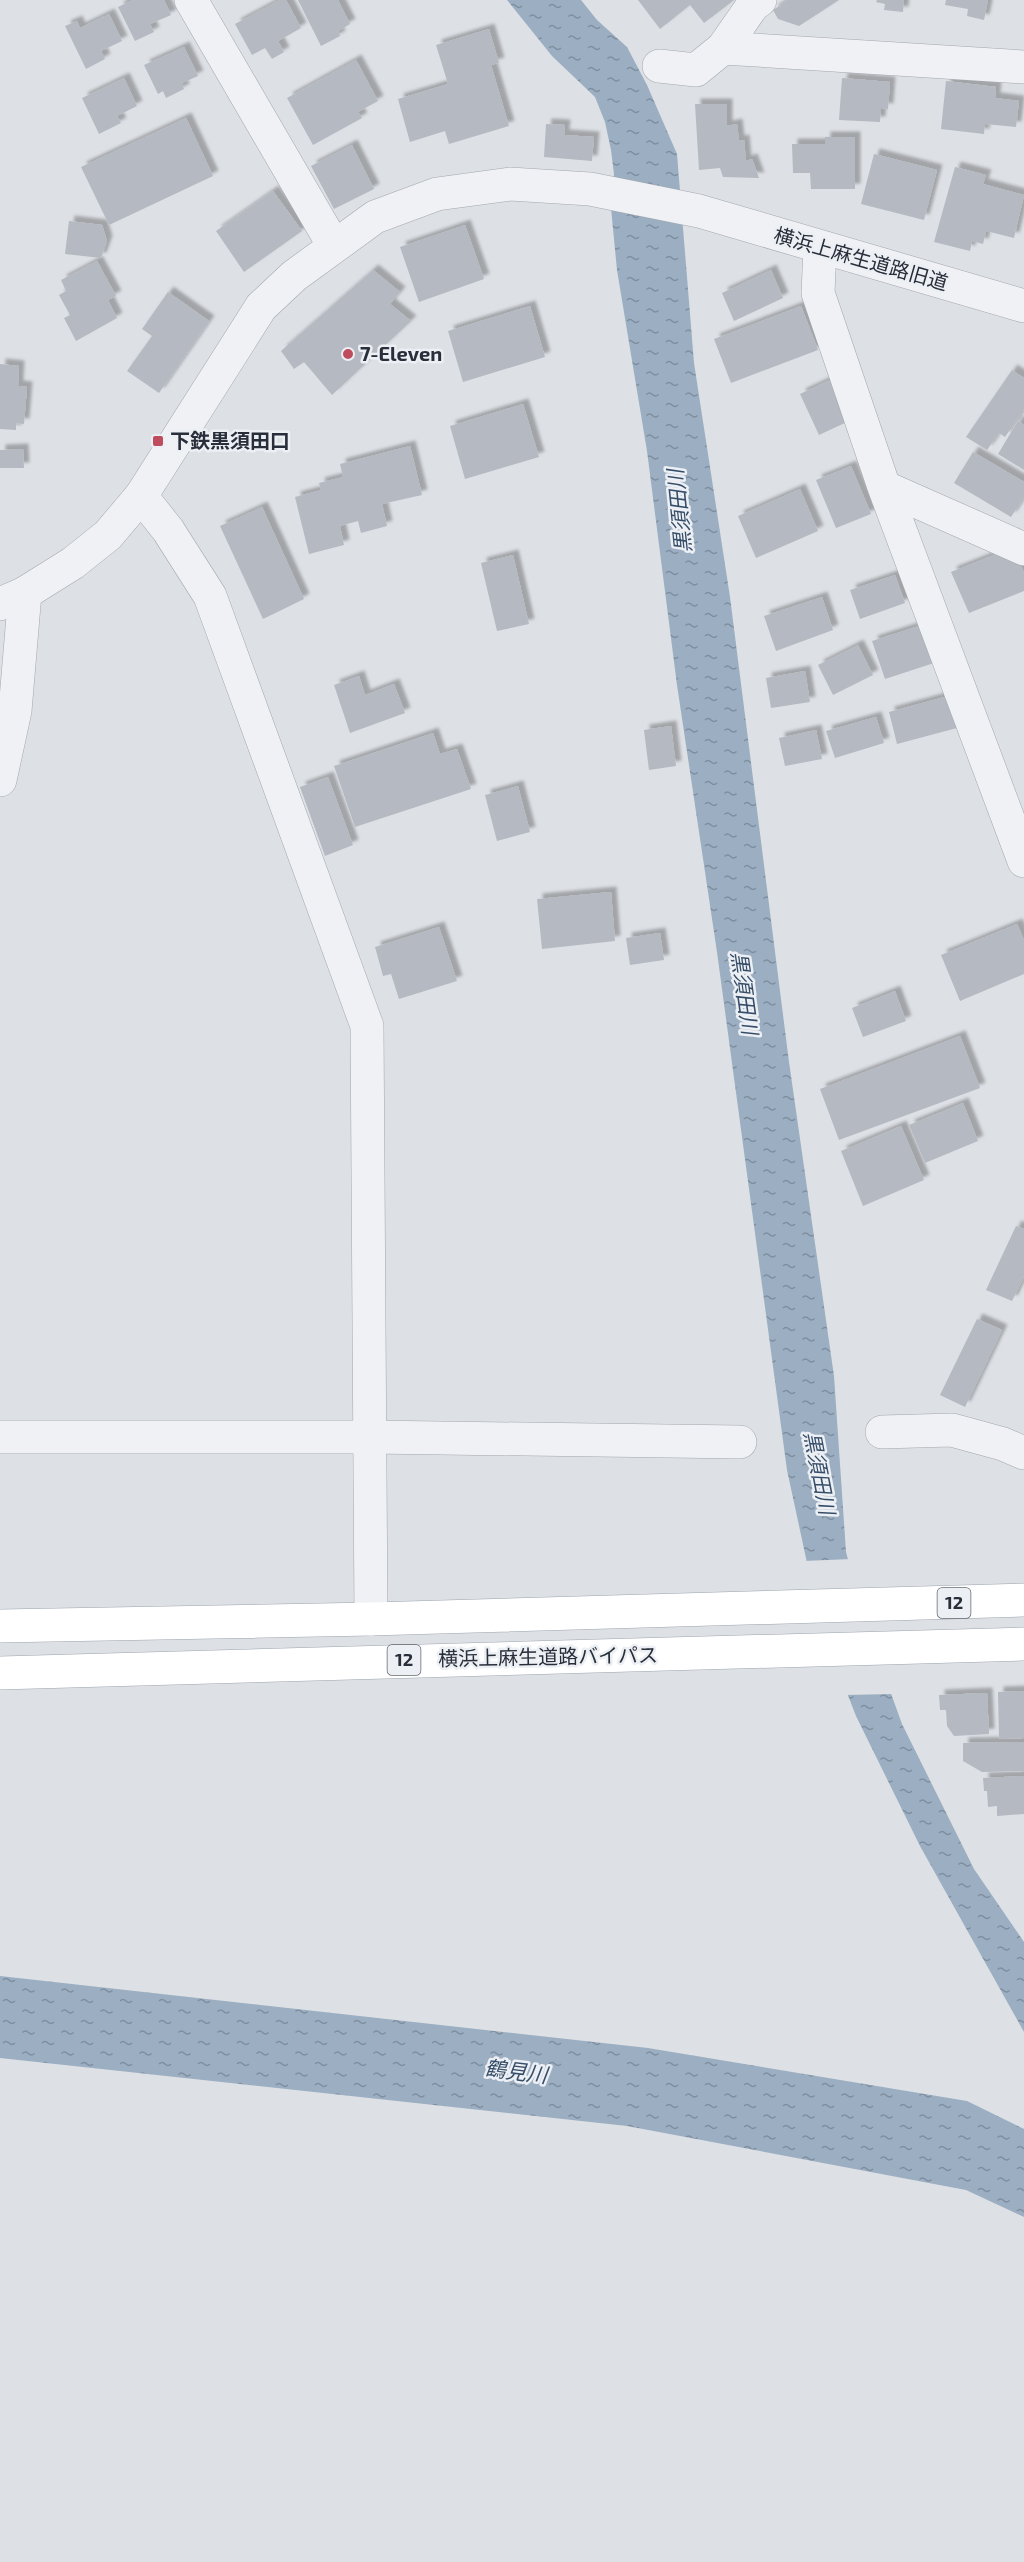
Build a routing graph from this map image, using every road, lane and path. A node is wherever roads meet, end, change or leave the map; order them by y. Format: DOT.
graph roads {
  1 [pos="191,0"];
  2 [pos="760,0"];
  3 [pos="723,48"];
  4 [pos="659,66"];
  5 [pos="1024,67"];
  6 [pos="334,246"];
  7 [pos="820,248"];
  8 [pos="1024,306"];
  9 [pos="884,487"];
  10 [pos="141,496"];
  11 [pos="1024,549"];
  12 [pos="13,598"];
  13 [pos="0,780"];
  14 [pos="1024,861"];
  15 [pos="882,1432"];
  16 [pos="0,1437"];
  17 [pos="371,1437"];
  18 [pos="740,1442"];
  19 [pos="1024,1453"];
  20 [pos="1024,1600"];
  21 [pos="371,1619"];
  22 [pos="0,1626"];
  23 [pos="1024,1644"];
  24 [pos="0,1672"];
  1 -- 6 [label="street"];
  2 -- 3 [label="street"];
  3 -- 4 [label="street"];
  3 -- 5 [label="street"];
  6 -- 7 [label="street, 横浜上麻生道路旧道"];
  6 -- 10 [label="street"];
  7 -- 8 [label="street, 横浜上麻生道路旧道"];
  7 -- 9 [label="street"];
  9 -- 11 [label="street"];
  9 -- 14 [label="street"];
  10 -- 12 [label="street"];
  10 -- 17 [label="street"];
  12 -- 13 [label="street"];
  15 -- 19 [label="street"];
  16 -- 17 [label="street"];
  17 -- 18 [label="street"];
  17 -- 21 [label="street"];
  20 -- 21 [label="main road, 12"];
  21 -- 22 [label="main road, 12"];
  23 -- 24 [label="main road, 横浜上麻生道路バイパス / 12"];
}
